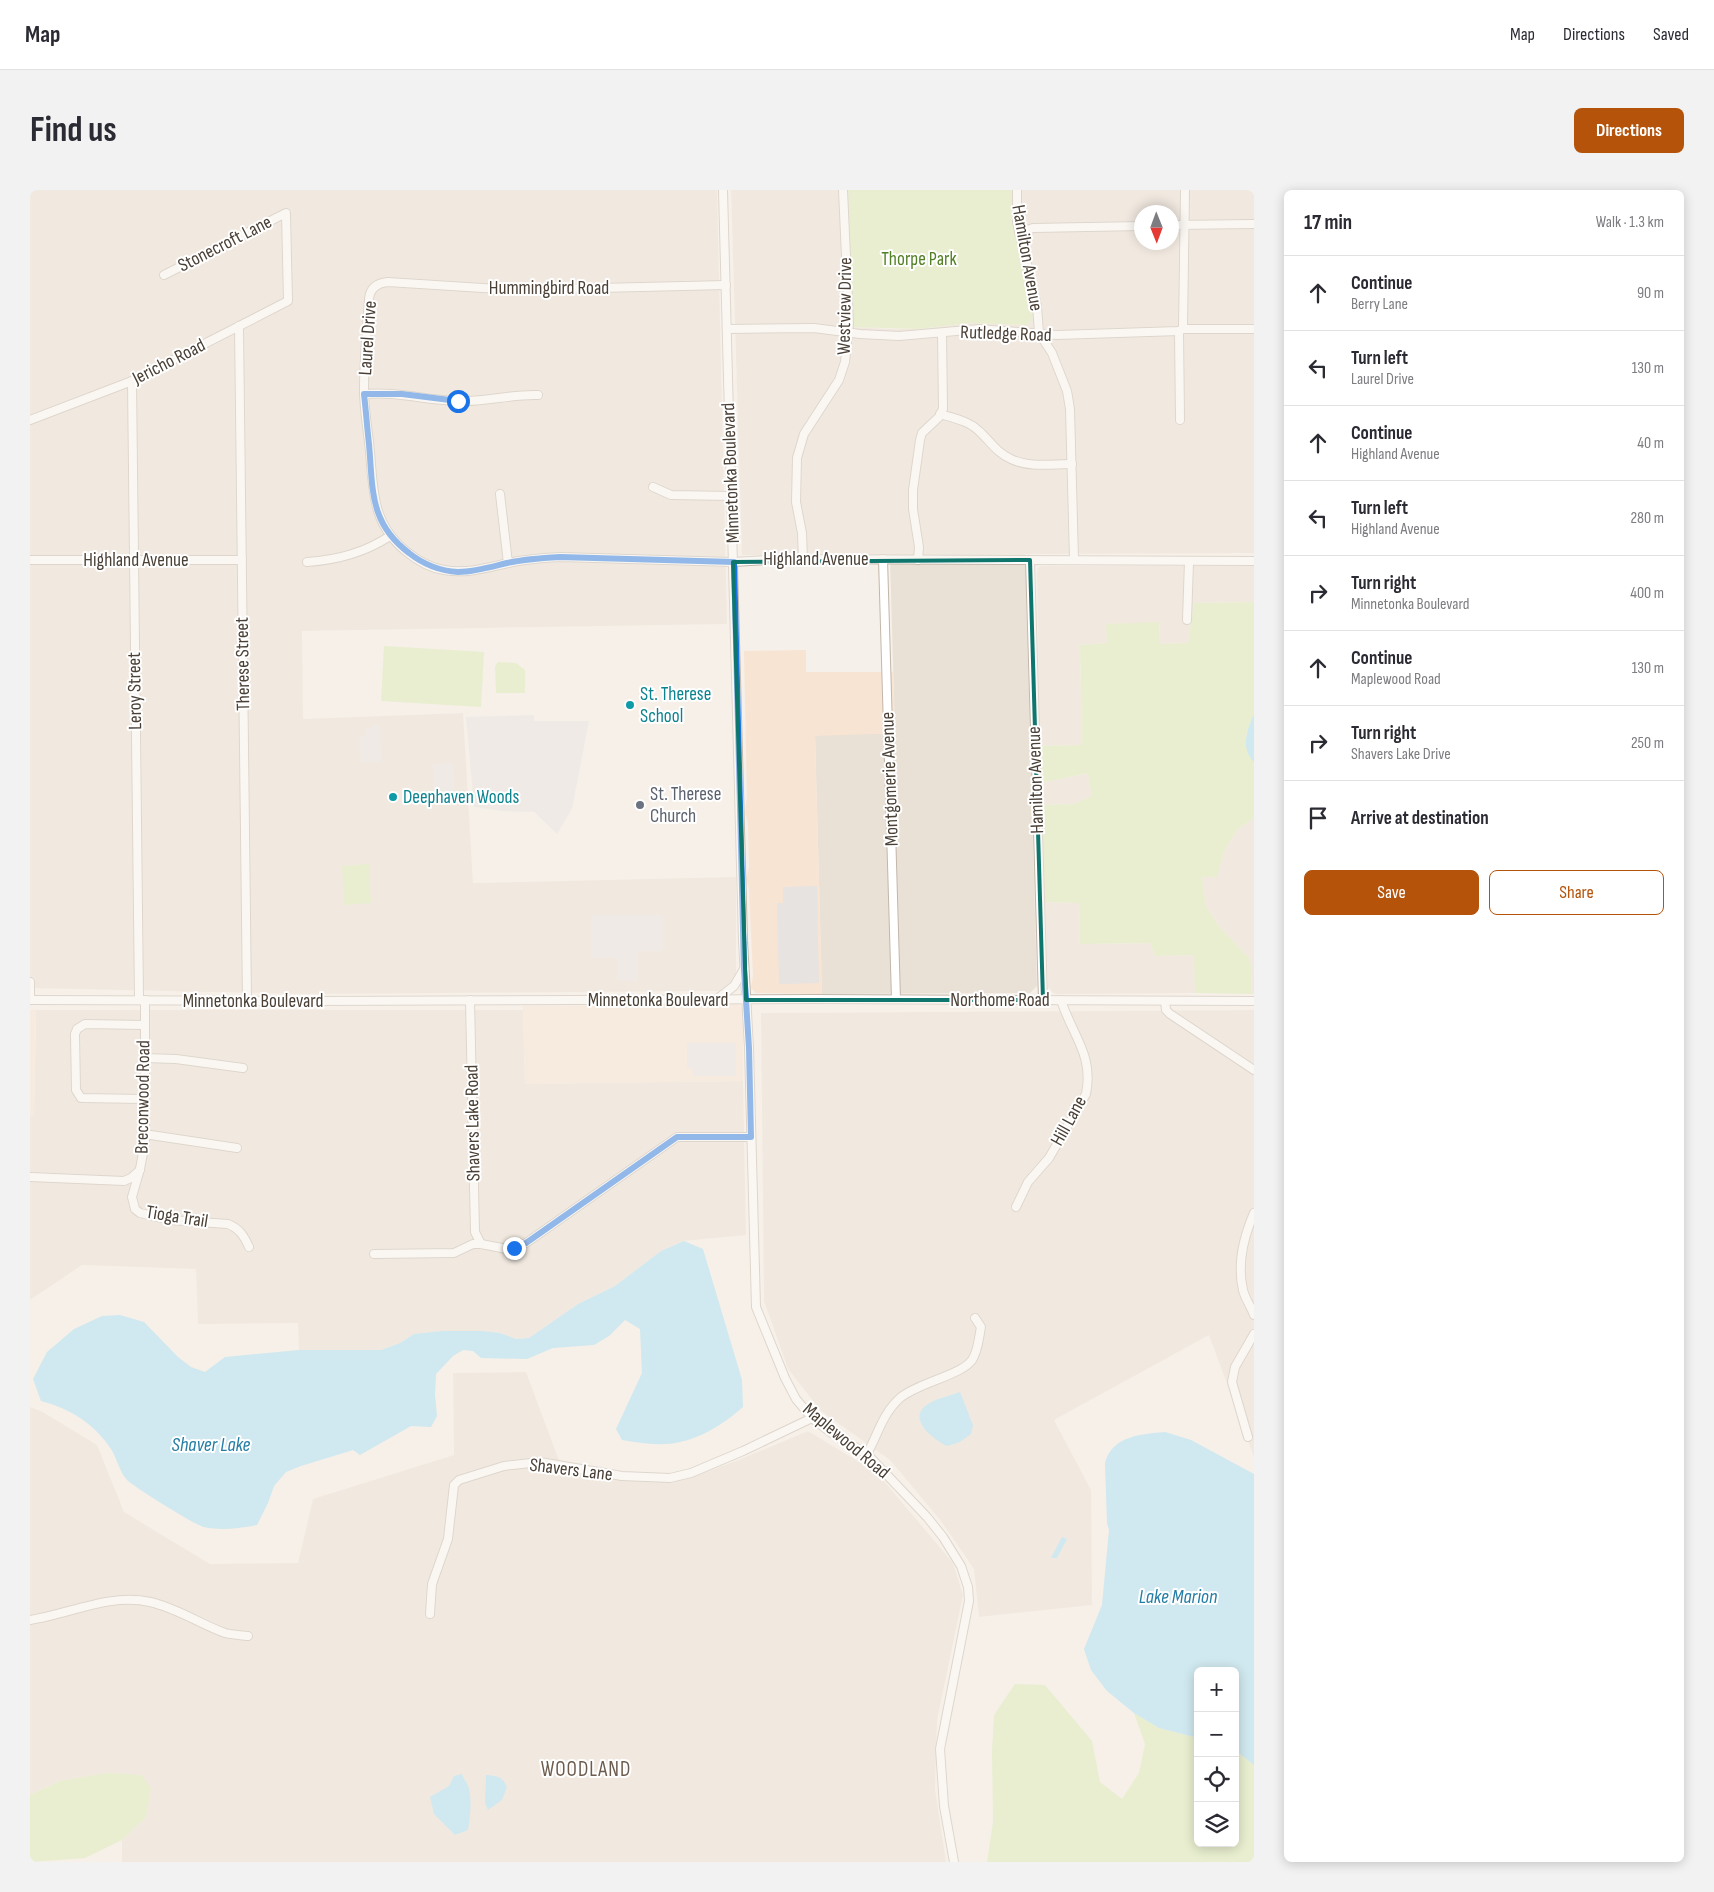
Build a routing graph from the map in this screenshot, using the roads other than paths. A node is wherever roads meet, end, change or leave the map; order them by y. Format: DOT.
graph roads {
  1 [pos="723,190"];
  2 [pos="843,190"];
  3 [pos="1017,190"];
  4 [pos="1185,190"];
  5 [pos="1254,224"];
  6 [pos="1179,225"];
  7 [pos="1185,225"];
  8 [pos="1134,226"];
  9 [pos="1019,233"];
  10 [pos="164,275"];
  11 [pos="288,285"];
  12 [pos="726,285"];
  13 [pos="373,288"];
  14 [pos="239,326"];
  15 [pos="727,329"];
  16 [pos="1254,329"];
  17 [pos="1181,330"];
  18 [pos="848,332"];
  19 [pos="942,333"];
  20 [pos="1039,333"];
  21 [pos="132,381"];
  22 [pos="364,394"];
  23 [pos="538,395"];
  24 [pos="940,414"];
  25 [pos="30,420"];
  26 [pos="1180,420"];
  27 [pos="1072,464"];
  28 [pos="653,486"];
  29 [pos="500,494"];
  30 [pos="731,496"];
  31 [pos="390,536"];
  32 [pos="883,559"];
  33 [pos="1074,559"];
  34 [pos="30,560"];
  35 [pos="134,560"];
  36 [pos="242,560"];
  37 [pos="803,560"];
  38 [pos="918,560"];
  39 [pos="1030,560"];
  40 [pos="1254,561"];
  41 [pos="307,562"];
  42 [pos="734,562"];
  43 [pos="1189,562"];
  44 [pos="508,563"];
  45 [pos="1187,620"];
  46 [pos="744,969"];
  47 [pos="30,982"];
  48 [pos="30,1000"];
  49 [pos="142,1000"];
  50 [pos="470,1000"];
  51 [pos="716,1000"];
  52 [pos="746,1000"];
  53 [pos="896,1000"];
  54 [pos="1043,1000"];
  55 [pos="1061,1000"];
  56 [pos="247,1001"];
  57 [pos="1165,1001"];
  58 [pos="1254,1001"];
  59 [pos="144,1025"];
  60 [pos="144,1058"];
  61 [pos="243,1068"];
  62 [pos="1254,1070"];
  63 [pos="144,1099"];
  64 [pos="144,1134"];
  65 [pos="751,1137"];
  66 [pos="237,1148"];
  67 [pos="140,1170"];
  68 [pos="30,1177"];
  69 [pos="124,1181"];
  70 [pos="132,1197"];
  71 [pos="1016,1206"];
  72 [pos="1254,1212"];
  73 [pos="481,1244"];
  74 [pos="249,1248"];
  75 [pos="374,1254"];
  76 [pos="1254,1315"];
  77 [pos="975,1318"];
  78 [pos="1254,1334"];
  79 [pos="812,1418"];
  80 [pos="1248,1437"];
  81 [pos="866,1454"];
  82 [pos="430,1614"];
  83 [pos="30,1620"];
  84 [pos="248,1636"];
  85 [pos="954,1862"];
  1 -- 12 [label="street, Minnetonka Boulevard"];
  2 -- 18 [label="street, Westview Drive"];
  3 -- 9 [label="street, Hamilton Avenue"];
  4 -- 7 [label="street"];
  5 -- 7 [label="street"];
  6 -- 7 [label="street"];
  7 -- 17 [label="street"];
  8 -- 9 [label="street"];
  9 -- 20 [label="street, Hamilton Avenue"];
  10 -- 11 [label="street, Stonecroft Lane"];
  11 -- 14 [label="street, Jericho Road"];
  12 -- 13 [label="street, Hummingbird Road"];
  12 -- 15 [label="street, Minnetonka Boulevard"];
  13 -- 22 [label="street, Laurel Drive"];
  14 -- 21 [label="street, Jericho Road"];
  14 -- 36 [label="street, Therese Street"];
  15 -- 18 [label="street, Rutledge Road"];
  15 -- 30 [label="street, Minnetonka Boulevard"];
  16 -- 17 [label="street, Rutledge Road"];
  17 -- 20 [label="street, Rutledge Road"];
  17 -- 26 [label="street"];
  18 -- 19 [label="street, Rutledge Road"];
  18 -- 37 [label="street, Westview Drive"];
  19 -- 20 [label="street, Rutledge Road"];
  19 -- 24 [label="street"];
  20 -- 27 [label="street, Hamilton Avenue"];
  21 -- 25 [label="street, Jericho Road"];
  21 -- 35 [label="street, Leroy Street"];
  22 -- 23 [label="street"];
  22 -- 31 [label="street, Laurel Drive"];
  24 -- 27 [label="street"];
  24 -- 38 [label="street"];
  27 -- 33 [label="street, Hamilton Avenue"];
  28 -- 30 [label="street"];
  29 -- 44 [label="street"];
  30 -- 42 [label="street, Minnetonka Boulevard"];
  31 -- 41 [label="street"];
  31 -- 44 [label="street, Highland Avenue"];
  32 -- 37 [label="street, Highland Avenue"];
  32 -- 38 [label="street, Highland Avenue"];
  32 -- 53 [label="street, Montgomerie Avenue"];
  33 -- 39 [label="street, Highland Avenue"];
  33 -- 43 [label="street, Highland Avenue"];
  34 -- 35 [label="street, Highland Avenue"];
  35 -- 36 [label="street, Highland Avenue"];
  35 -- 49 [label="street, Leroy Street"];
  36 -- 56 [label="street, Therese Street"];
  37 -- 42 [label="street, Highland Avenue"];
  38 -- 39 [label="street, Highland Avenue"];
  39 -- 54 [label="street, Hamilton Avenue"];
  40 -- 43 [label="street, Highland Avenue"];
  42 -- 44 [label="street, Highland Avenue"];
  42 -- 46 [label="street, Minnetonka Boulevard"];
  43 -- 45 [label="street"];
  46 -- 51 [label="street"];
  46 -- 52 [label="street, Minnetonka Boulevard"];
  47 -- 48 [label="street"];
  48 -- 49 [label="street, Minnetonka Boulevard"];
  49 -- 56 [label="street, Minnetonka Boulevard"];
  49 -- 59 [label="street, Breconwood Road"];
  50 -- 51 [label="street, Minnetonka Boulevard"];
  50 -- 56 [label="street, Minnetonka Boulevard"];
  50 -- 73 [label="street, Shavers Lake Road"];
  51 -- 52 [label="street, Minnetonka Boulevard"];
  52 -- 53 [label="street, Northome Road"];
  52 -- 65 [label="street, Maplewood Road"];
  53 -- 54 [label="street, Northome Road"];
  54 -- 55 [label="street, Northome Road"];
  55 -- 57 [label="street, Northome Road"];
  55 -- 71 [label="street, Hill Lane"];
  57 -- 58 [label="street, Northome Road"];
  57 -- 62 [label="street"];
  59 -- 60 [label="street, Breconwood Road"];
  59 -- 63 [label="street"];
  60 -- 61 [label="street"];
  60 -- 63 [label="street, Breconwood Road"];
  63 -- 64 [label="street, Breconwood Road"];
  64 -- 66 [label="street"];
  64 -- 67 [label="street, Breconwood Road"];
  65 -- 73 [label="street"];
  65 -- 79 [label="street, Maplewood Road"];
  67 -- 69 [label="street, Breconwood Road"];
  67 -- 70 [label="street, Tioga Trail"];
  68 -- 69 [label="street, Breconwood Road"];
  69 -- 70 [label="street"];
  70 -- 74 [label="street, Tioga Trail"];
  72 -- 76 [label="street"];
  73 -- 75 [label="street"];
  77 -- 81 [label="street"];
  78 -- 80 [label="street"];
  79 -- 81 [label="street, Maplewood Road"];
  79 -- 82 [label="street, Shavers Lane"];
  81 -- 85 [label="street, Maplewood Road"];
  83 -- 84 [label="street"];
}
